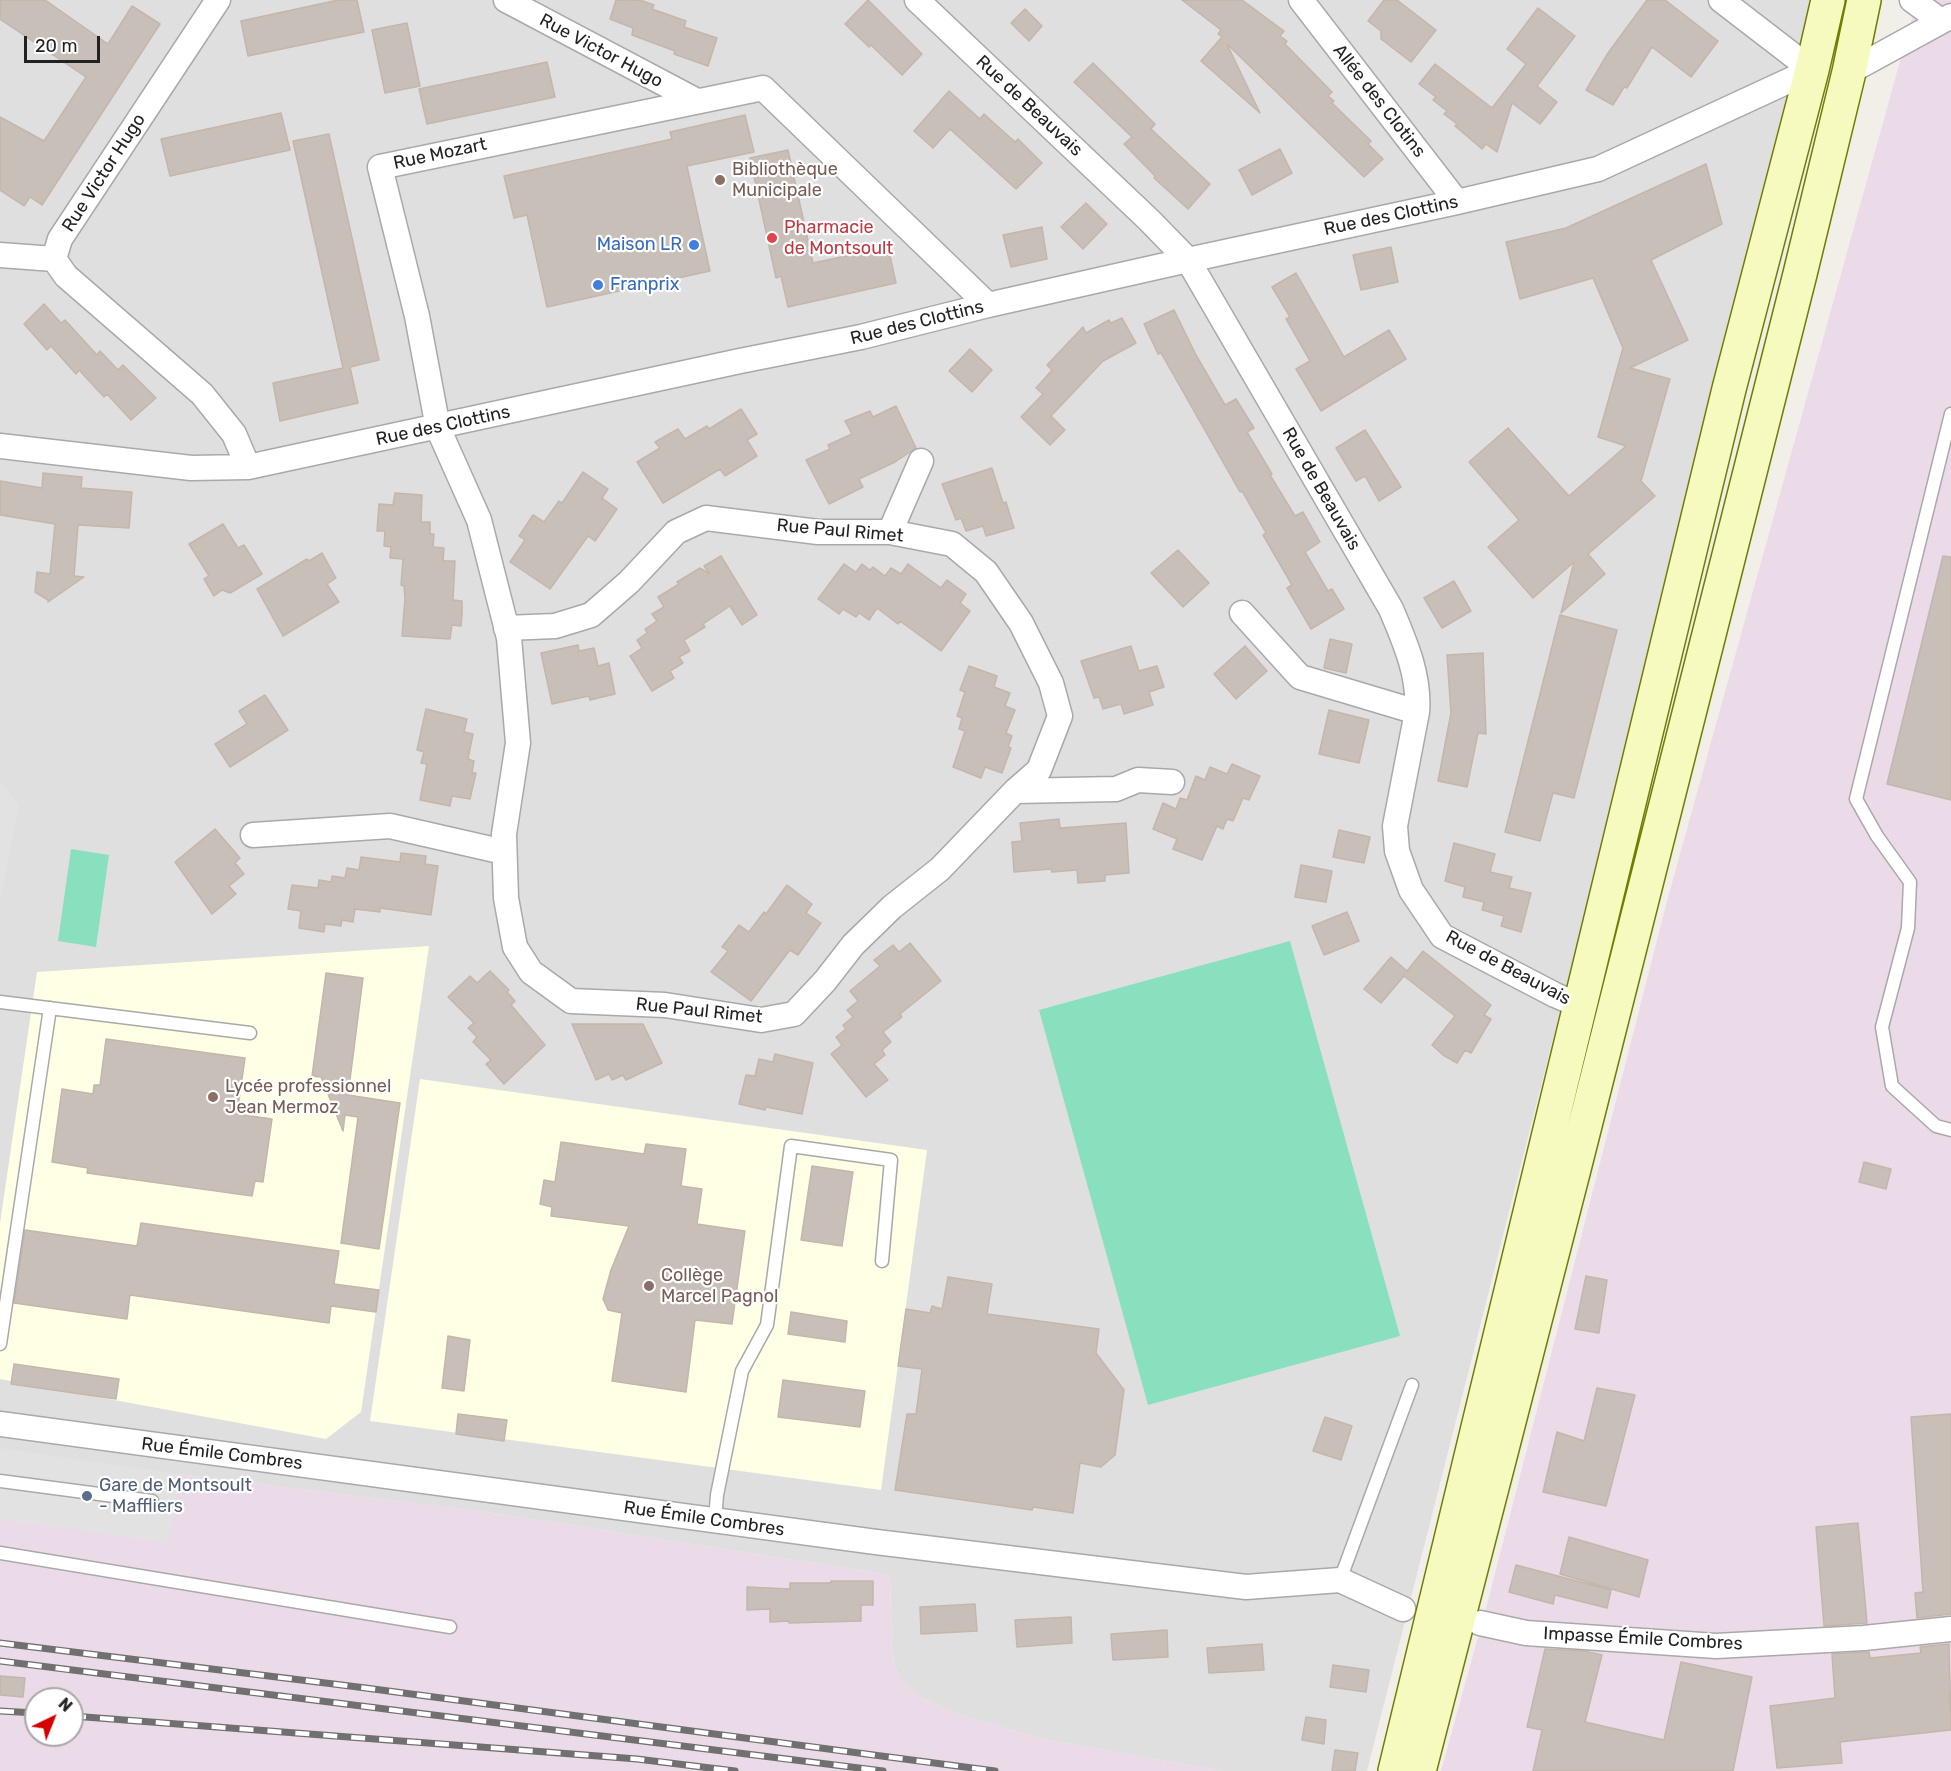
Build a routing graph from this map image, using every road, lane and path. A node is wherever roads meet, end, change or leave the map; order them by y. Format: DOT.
graph roads {
  1 [pos="506,0"];
  2 [pos="917,0"];
  3 [pos="1301,0"];
  4 [pos="1720,0"];
  5 [pos="1828,0"];
  6 [pos="1847,0"];
  7 [pos="1864,0"];
  8 [pos="1912,0"];
  9 [pos="216,1"];
  10 [pos="1946,19"];
  11 [pos="1842,63"];
  12 [pos="697,101"];
  13 [pos="1457,202"];
  14 [pos="0,255"];
  15 [pos="54,259"];
  16 [pos="1188,260"];
  17 [pos="988,305"];
  18 [pos="1951,414"];
  19 [pos="438,428"];
  20 [pos="0,446"];
  21 [pos="921,461"];
  22 [pos="248,467"];
  23 [pos="890,532"];
  24 [pos="1242,613"];
  25 [pos="506,628"];
  26 [pos="1417,712"];
  27 [pos="1172,782"];
  28 [pos="1015,791"];
  29 [pos="253,835"];
  30 [pos="504,852"];
  31 [pos="0,1002"];
  32 [pos="1581,1006"];
  33 [pos="50,1008"];
  34 [pos="250,1033"];
  35 [pos="1951,1130"];
  36 [pos="882,1261"];
  37 [pos="0,1344"];
  38 [pos="1412,1385"];
  39 [pos="0,1424"];
  40 [pos="0,1481"];
  41 [pos="152,1501"];
  42 [pos="715,1520"];
  43 [pos="0,1553"];
  44 [pos="1340,1580"];
  45 [pos="1403,1609"];
  46 [pos="1480,1623"];
  47 [pos="450,1627"];
  48 [pos="1951,1629"];
  49 [pos="1408,1766"];
  1 -- 12 [label="street, Rue Victor Hugo"];
  2 -- 16 [label="street, Rue de Beauvais"];
  3 -- 13 [label="street, Allée des Clotins"];
  4 -- 11 [label="street"];
  5 -- 11 [label="street"];
  6 -- 11 [label="street"];
  7 -- 11 [label="street"];
  8 -- 10 [label="street"];
  9 -- 15 [label="street, Rue Victor Hugo"];
  10 -- 11 [label="street, Rue des Clottins"];
  11 -- 13 [label="street, Rue des Clottins"];
  11 -- 32 [label="street"];
  11 -- 49 [label="street"];
  12 -- 17 [label="street, Rue Mozart"];
  12 -- 19 [label="street, Rue Mozart"];
  13 -- 16 [label="street, Rue des Clottins"];
  14 -- 15 [label="street"];
  15 -- 22 [label="street"];
  16 -- 17 [label="street, Rue des Clottins"];
  16 -- 26 [label="street, Rue de Beauvais"];
  17 -- 19 [label="street, Rue des Clottins"];
  18 -- 35 [label="lane"];
  19 -- 22 [label="street, Rue des Clottins"];
  19 -- 25 [label="street, Rue Paul Rimet"];
  20 -- 22 [label="street, Rue des Clottins"];
  21 -- 23 [label="street"];
  23 -- 25 [label="street, Rue Paul Rimet"];
  23 -- 28 [label="street, Rue Paul Rimet"];
  24 -- 26 [label="street"];
  25 -- 30 [label="street, Rue Paul Rimet"];
  26 -- 32 [label="street, Rue de Beauvais"];
  27 -- 28 [label="street"];
  28 -- 30 [label="street, Rue Paul Rimet"];
  29 -- 30 [label="street"];
  31 -- 33 [label="lane"];
  32 -- 49 [label="street"];
  33 -- 34 [label="lane"];
  33 -- 37 [label="lane"];
  36 -- 42 [label="lane"];
  38 -- 44 [label="lane"];
  39 -- 42 [label="street, Rue Émile Combres"];
  40 -- 41 [label="lane"];
  42 -- 44 [label="street, Rue Émile Combres"];
  43 -- 47 [label="lane"];
  44 -- 45 [label="street, Rue Émile Combres"];
  46 -- 48 [label="street, Impasse Émile Combres"];
}
